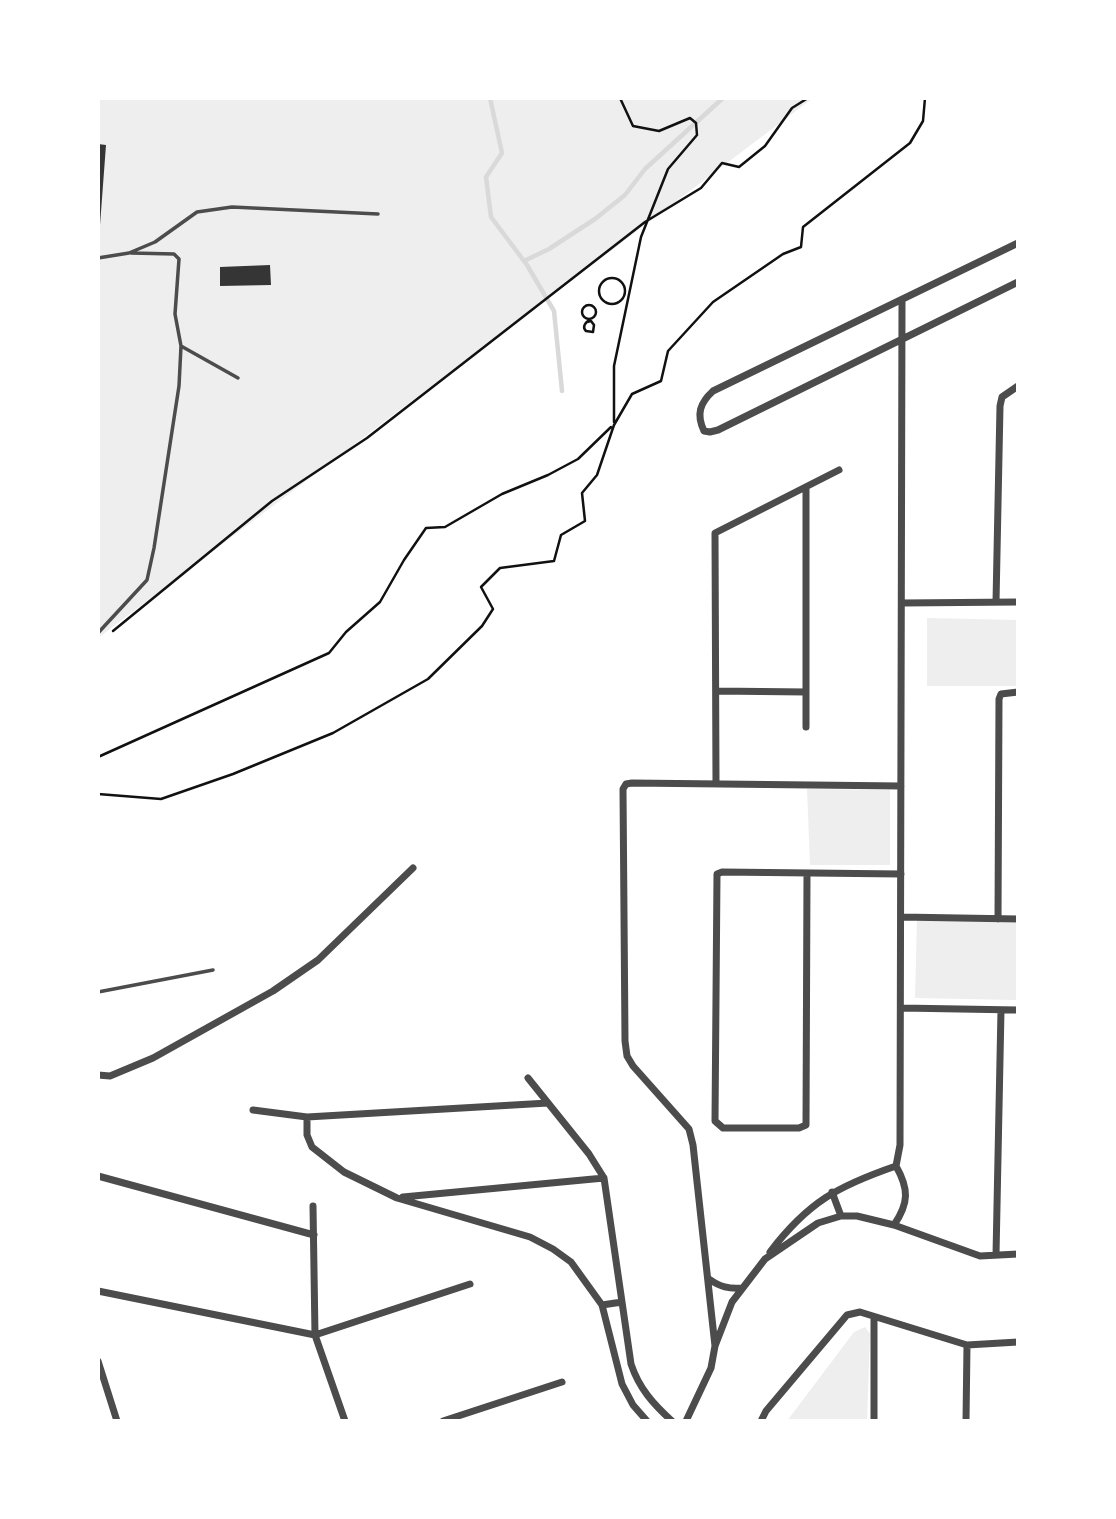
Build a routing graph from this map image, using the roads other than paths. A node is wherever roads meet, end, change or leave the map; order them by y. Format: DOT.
graph roads {
  1 [pos="378,214"];
  2 [pos="1018,243"];
  3 [pos="129,253"];
  4 [pos="98,258"];
  5 [pos="1018,282"];
  6 [pos="902,301"];
  7 [pos="902,340"];
  8 [pos="181,346"];
  9 [pos="238,378"];
  10 [pos="1018,386"];
  11 [pos="839,470"];
  12 [pos="806,488"];
  13 [pos="996,602"];
  14 [pos="1018,602"];
  15 [pos="902,603"];
  16 [pos="98,633"];
  17 [pos="716,691"];
  18 [pos="806,692"];
  19 [pos="1018,692"];
  20 [pos="807,727"];
  21 [pos="716,784"];
  22 [pos="901,786"];
  23 [pos="414,868"];
  24 [pos="807,873"];
  25 [pos="901,874"];
  26 [pos="901,917"];
  27 [pos="998,919"];
  28 [pos="1018,919"];
  29 [pos="213,970"];
  30 [pos="98,992"];
  31 [pos="901,1008"];
  32 [pos="1000,1010"];
  33 [pos="1018,1010"];
  34 [pos="98,1075"];
  35 [pos="528,1078"];
  36 [pos="548,1103"];
  37 [pos="253,1111"];
  38 [pos="307,1116"];
  39 [pos="896,1166"];
  40 [pos="98,1176"];
  41 [pos="604,1178"];
  42 [pos="832,1192"];
  43 [pos="397,1198"];
  44 [pos="313,1206"];
  45 [pos="841,1216"];
  46 [pos="894,1225"];
  47 [pos="314,1236"];
  48 [pos="1018,1254"];
  49 [pos="996,1255"];
  50 [pos="765,1259"];
  51 [pos="709,1279"];
  52 [pos="470,1284"];
  53 [pos="742,1288"];
  54 [pos="98,1291"];
  55 [pos="622,1302"];
  56 [pos="602,1305"];
  57 [pos="874,1317"];
  58 [pos="315,1335"];
  59 [pos="1018,1342"];
  60 [pos="967,1345"];
  61 [pos="715,1346"];
  62 [pos="98,1361"];
  63 [pos="562,1382"];
  64 [pos="117,1421"];
  65 [pos="345,1421"];
  66 [pos="443,1421"];
  67 [pos="647,1421"];
  68 [pos="672,1421"];
  69 [pos="686,1421"];
  70 [pos="761,1421"];
  71 [pos="874,1421"];
  72 [pos="966,1421"];
  1 -- 3 [label="lane"];
  2 -- 6 [label="street"];
  3 -- 4 [label="lane"];
  3 -- 8 [label="lane"];
  5 -- 7 [label="street"];
  6 -- 7 [label="street"];
  6 -- 7 [label="street"];
  7 -- 15 [label="street"];
  8 -- 9 [label="lane"];
  8 -- 16 [label="lane"];
  10 -- 13 [label="street"];
  11 -- 12 [label="street"];
  12 -- 17 [label="street"];
  12 -- 18 [label="street"];
  13 -- 14 [label="street"];
  13 -- 15 [label="street"];
  15 -- 22 [label="street"];
  17 -- 18 [label="street"];
  17 -- 21 [label="street"];
  18 -- 20 [label="street"];
  19 -- 27 [label="street"];
  21 -- 22 [label="street"];
  21 -- 51 [label="street"];
  22 -- 25 [label="street"];
  23 -- 34 [label="street"];
  24 -- 24 [label="street"];
  24 -- 25 [label="street"];
  25 -- 26 [label="street"];
  26 -- 27 [label="street"];
  26 -- 31 [label="street"];
  27 -- 28 [label="street"];
  29 -- 30 [label="lane"];
  31 -- 32 [label="street"];
  31 -- 39 [label="street"];
  32 -- 33 [label="street"];
  32 -- 49 [label="street"];
  35 -- 36 [label="street"];
  36 -- 38 [label="street"];
  36 -- 41 [label="street"];
  37 -- 38 [label="street"];
  38 -- 43 [label="street"];
  39 -- 42 [label="street"];
  39 -- 46 [label="street"];
  40 -- 47 [label="street"];
  41 -- 43 [label="street"];
  41 -- 55 [label="street"];
  42 -- 45 [label="street"];
  42 -- 50 [label="street"];
  43 -- 56 [label="street"];
  44 -- 47 [label="street"];
  45 -- 46 [label="street"];
  45 -- 50 [label="street"];
  46 -- 49 [label="street"];
  47 -- 58 [label="street"];
  48 -- 49 [label="street"];
  50 -- 53 [label="street"];
  51 -- 53 [label="street"];
  51 -- 61 [label="street"];
  52 -- 58 [label="street"];
  53 -- 61 [label="street"];
  54 -- 58 [label="street"];
  55 -- 56 [label="street"];
  55 -- 68 [label="street"];
  56 -- 67 [label="street"];
  57 -- 60 [label="street"];
  57 -- 70 [label="street"];
  57 -- 71 [label="street"];
  58 -- 65 [label="street"];
  59 -- 60 [label="street"];
  60 -- 72 [label="street"];
  61 -- 69 [label="street"];
  62 -- 64 [label="street"];
  63 -- 66 [label="street"];
}
